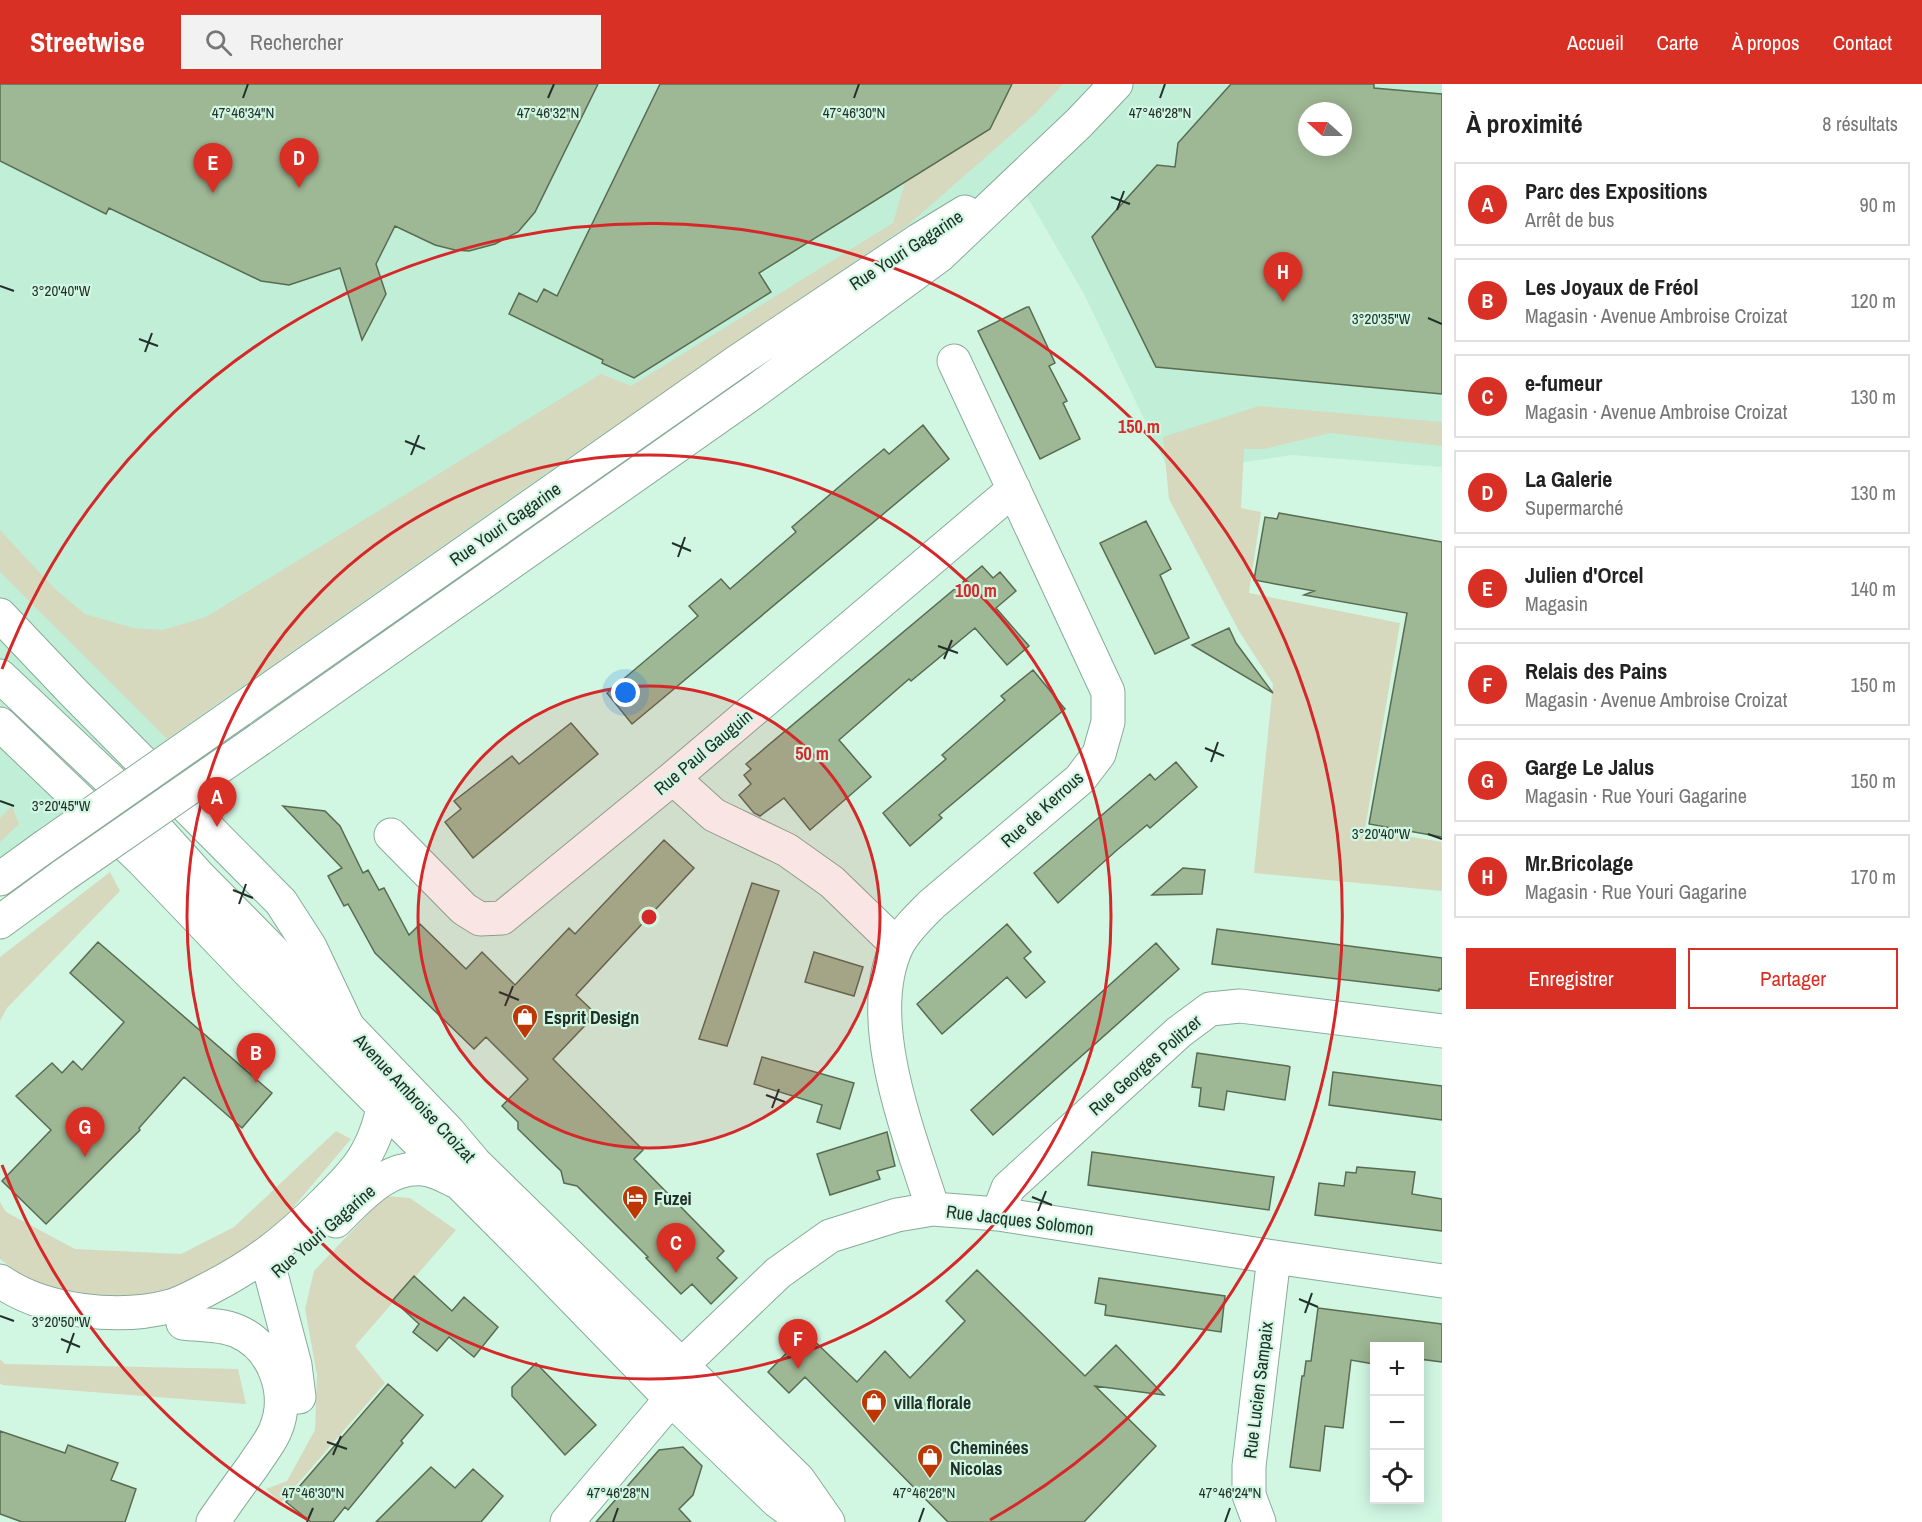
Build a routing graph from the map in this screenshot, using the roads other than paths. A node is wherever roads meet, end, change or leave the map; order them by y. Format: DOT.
graph roads {
  1 [pos="1116,84"];
  2 [pos="1018,181"];
  3 [pos="954,361"];
  4 [pos="1014,489"];
  5 [pos="0,615"];
  6 [pos="0,676"];
  7 [pos="0,724"];
  8 [pos="673,778"];
  9 [pos="390,835"];
  10 [pos="0,879"];
  11 [pos="0,922"];
  12 [pos="897,945"];
  13 [pos="348,1027"];
  14 [pos="1442,1031"];
  15 [pos="382,1063"];
  16 [pos="383,1108"];
  17 [pos="418,1131"];
  18 [pos="364,1158"];
  19 [pos="466,1172"];
  20 [pos="933,1209"];
  21 [pos="998,1214"];
  22 [pos="1274,1257"];
  23 [pos="272,1278"];
  24 [pos="0,1281"];
  25 [pos="1442,1281"];
  26 [pos="571,1296"];
  27 [pos="234,1303"];
  28 [pos="0,1306"];
  29 [pos="683,1364"];
  30 [pos="671,1400"];
  31 [pos="798,1479"];
  32 [pos="215,1522"];
  33 [pos="567,1522"];
  34 [pos="805,1522"];
  35 [pos="828,1522"];
  36 [pos="1258,1522"];
  1 -- 2 [label="street, Rue Youri Gagarine"];
  2 -- 10 [label="street, Rue Youri Gagarine, bridge"];
  2 -- 11 [label="street, Rue Youri Gagarine, bridge"];
  3 -- 4 [label="street, Rue de Kerrous"];
  4 -- 8 [label="street, Rue Paul Gauguin"];
  4 -- 12 [label="street, Rue de Kerrous"];
  5 -- 13 [label="street"];
  6 -- 13 [label="street, Avenue Ambroise Croizat"];
  7 -- 16 [label="street, Avenue Ambroise Croizat"];
  8 -- 9 [label="street, Rue Paul Gauguin"];
  8 -- 12 [label="street"];
  12 -- 20 [label="street, Rue de Kerrous"];
  13 -- 15 [label="street, Avenue Ambroise Croizat"];
  14 -- 21 [label="street, Rue Georges Politzer"];
  15 -- 16 [label="street"];
  15 -- 17 [label="street, Avenue Ambroise Croizat"];
  16 -- 17 [label="street, Avenue Ambroise Croizat"];
  16 -- 18 [label="street"];
  17 -- 18 [label="street"];
  17 -- 19 [label="street"];
  17 -- 23 [label="street, Rue Youri Gagarine"];
  18 -- 27 [label="street, Rue Youri Gagarine"];
  19 -- 26 [label="street, Avenue Ambroise Croizat"];
  19 -- 29 [label="street, Avenue Ambroise Croizat"];
  20 -- 21 [label="street, Rue Jacques Solomon"];
  20 -- 29 [label="street, Rue Jacques Solomon"];
  21 -- 22 [label="street, Rue Jacques Solomon"];
  22 -- 25 [label="street, Rue Jacques Solomon"];
  22 -- 36 [label="street, Rue Lucien Sampaix"];
  23 -- 27 [label="street, Rue Youri Gagarine"];
  23 -- 32 [label="street"];
  24 -- 27 [label="street, Rue Youri Gagarine"];
  26 -- 29 [label="street"];
  26 -- 30 [label="street, Avenue Ambroise Croizat"];
  27 -- 28 [label="street"];
  27 -- 32 [label="street"];
  29 -- 30 [label="street"];
  29 -- 31 [label="street, Avenue Ambroise Croizat"];
  30 -- 31 [label="street"];
  30 -- 33 [label="street"];
  30 -- 34 [label="street, Avenue Ambroise Croizat"];
  31 -- 35 [label="street, Avenue Ambroise Croizat"];
}
